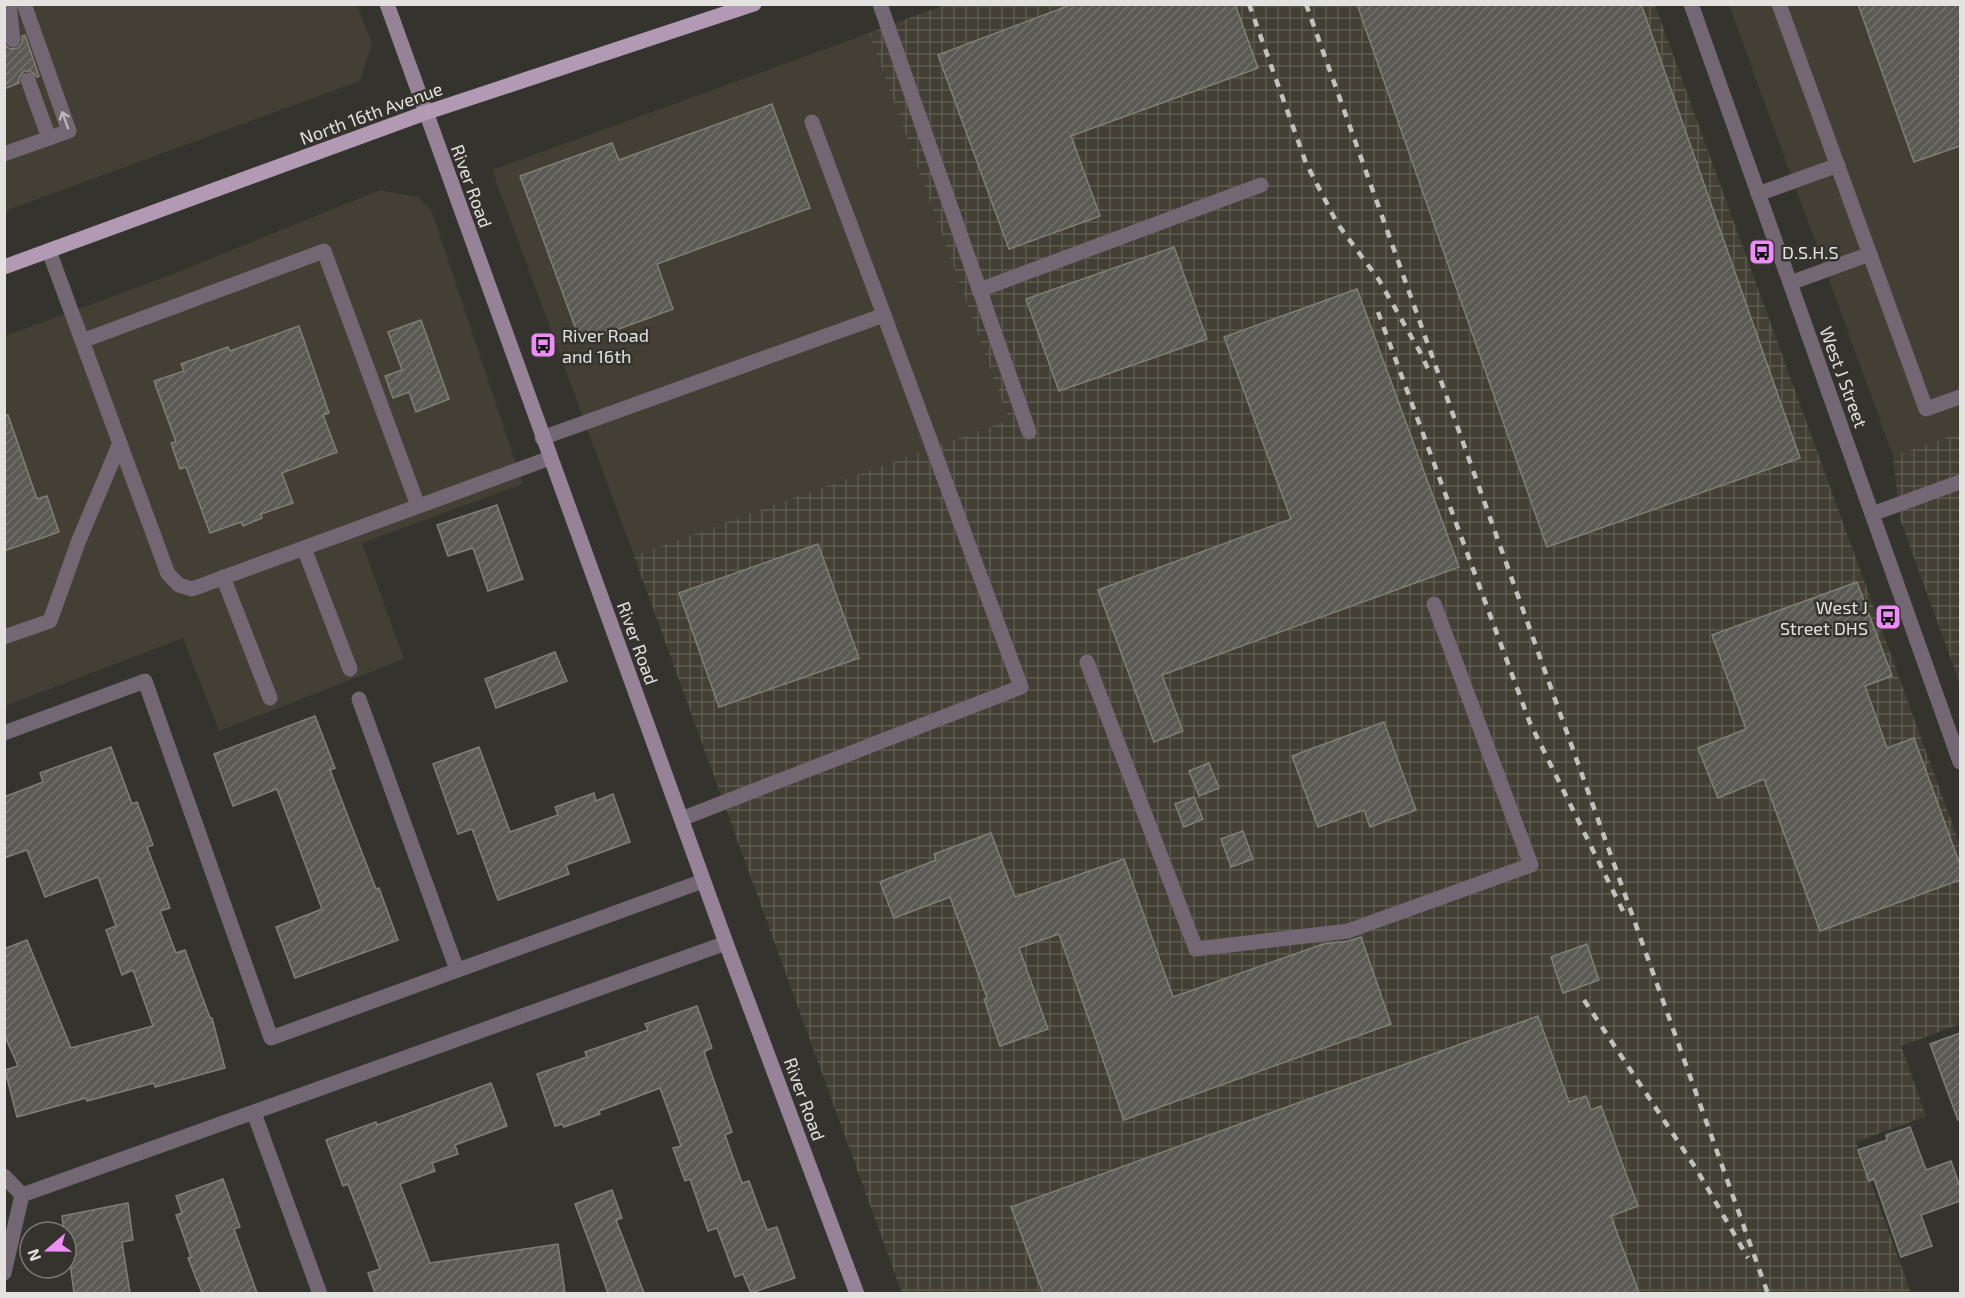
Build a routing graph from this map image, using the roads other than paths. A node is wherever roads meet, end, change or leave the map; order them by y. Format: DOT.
graph roads {
  1 [pos="9,4"];
  2 [pos="24,4"];
  3 [pos="387,4"];
  4 [pos="754,4"];
  5 [pos="880,4"];
  6 [pos="1691,4"];
  7 [pos="1779,4"];
  8 [pos="13,40"];
  9 [pos="28,80"];
  10 [pos="425,113"];
  11 [pos="812,122"];
  12 [pos="50,138"];
  13 [pos="4,154"];
  14 [pos="1838,165"];
  15 [pos="1261,185"];
  16 [pos="1758,194"];
  17 [pos="49,251"];
  18 [pos="1870,254"];
  19 [pos="4,267"];
  20 [pos="1790,283"];
  21 [pos="979,290"];
  22 [pos="884,315"];
  23 [pos="82,341"];
  24 [pos="1960,396"];
  25 [pos="1029,432"];
  26 [pos="542,438"];
  27 [pos="120,443"];
  28 [pos="550,458"];
  29 [pos="1960,482"];
  30 [pos="418,506"];
  31 [pos="1872,514"];
  32 [pos="304,548"];
  33 [pos="223,577"];
  34 [pos="1434,604"];
  35 [pos="4,637"];
  36 [pos="1088,662"];
  37 [pos="351,669"];
  38 [pos="270,698"];
  39 [pos="359,699"];
  40 [pos="4,733"];
  41 [pos="1960,762"];
  42 [pos="681,819"];
  43 [pos="703,881"];
  44 [pos="726,943"];
  45 [pos="456,970"];
  46 [pos="254,1113"];
  47 [pos="4,1176"];
  48 [pos="22,1195"];
  49 [pos="4,1273"];
  50 [pos="320,1293"];
  51 [pos="857,1293"];
  1 -- 8 [label="street"];
  12 -- 2 [label="street, one-way"];
  3 -- 10 [label="street, River Road"];
  4 -- 10 [label="main road, North 16th Avenue"];
  5 -- 21 [label="street"];
  6 -- 16 [label="street, West J Street"];
  7 -- 14 [label="street"];
  9 -- 12 [label="street"];
  10 -- 17 [label="main road, North 16th Avenue"];
  10 -- 26 [label="street, River Road"];
  11 -- 22 [label="street"];
  12 -- 13 [label="street"];
  14 -- 16 [label="street"];
  14 -- 18 [label="street"];
  15 -- 21 [label="street"];
  16 -- 20 [label="street, West J Street"];
  17 -- 19 [label="main road, North 16th Avenue"];
  17 -- 23 [label="street"];
  18 -- 20 [label="street"];
  18 -- 24 [label="street"];
  20 -- 31 [label="street, West J Street"];
  21 -- 25 [label="street"];
  22 -- 26 [label="street"];
  22 -- 42 [label="street"];
  23 -- 27 [label="street"];
  23 -- 30 [label="street"];
  26 -- 28 [label="street, River Road"];
  27 -- 33 [label="street"];
  27 -- 35 [label="street"];
  28 -- 30 [label="street"];
  28 -- 42 [label="street, River Road"];
  29 -- 31 [label="street"];
  30 -- 32 [label="street"];
  31 -- 41 [label="street, West J Street"];
  32 -- 33 [label="street"];
  32 -- 37 [label="street"];
  33 -- 38 [label="street"];
  34 -- 36 [label="street"];
  39 -- 45 [label="street"];
  40 -- 45 [label="street"];
  42 -- 43 [label="street, River Road"];
  43 -- 44 [label="street, River Road"];
  43 -- 45 [label="street"];
  44 -- 46 [label="street"];
  44 -- 51 [label="street, River Road"];
  46 -- 48 [label="street"];
  46 -- 50 [label="street"];
  47 -- 48 [label="street"];
  48 -- 49 [label="street"];
}
